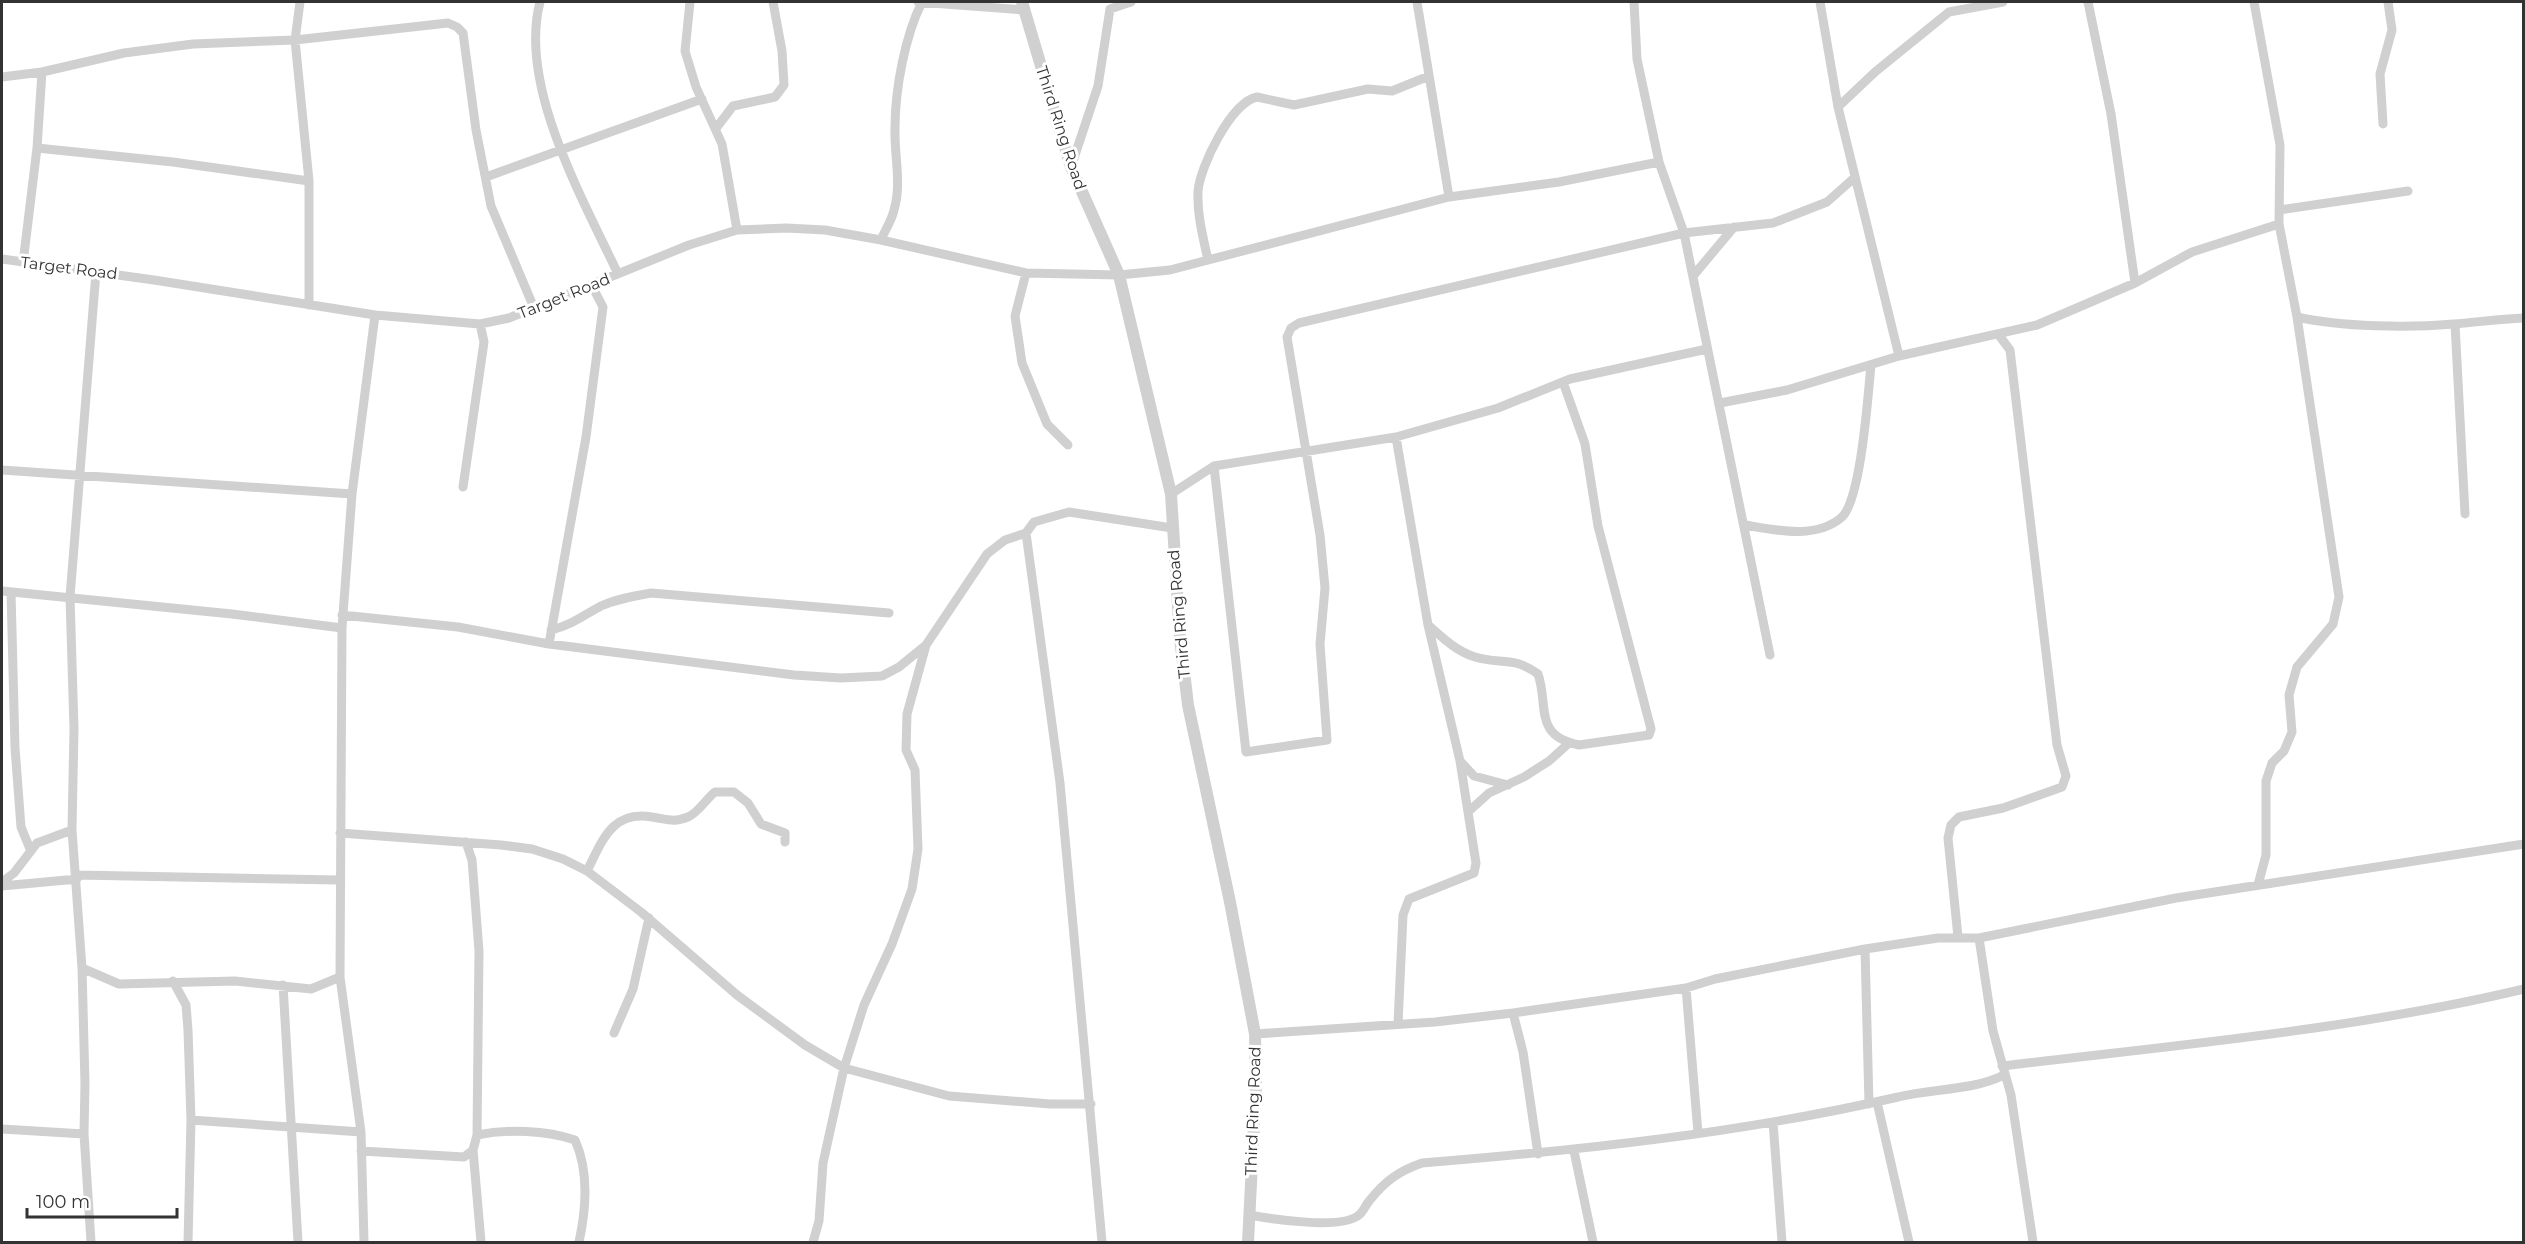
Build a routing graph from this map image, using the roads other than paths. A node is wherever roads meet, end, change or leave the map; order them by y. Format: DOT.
graph roads {
  1 [pos="300,2"];
  2 [pos="540,2"];
  3 [pos="690,2"];
  4 [pos="773,2"];
  5 [pos="920,2"];
  6 [pos="1131,2"];
  7 [pos="1417,2"];
  8 [pos="1634,2"];
  9 [pos="1820,2"];
  10 [pos="2003,2"];
  11 [pos="2088,2"];
  12 [pos="2254,2"];
  13 [pos="2388,2"];
  14 [pos="1110,5"];
  15 [pos="1023,6"];
  16 [pos="295,40"];
  17 [pos="42,72"];
  18 [pos="1429,76"];
  19 [pos="2,77"];
  20 [pos="702,99"];
  21 [pos="1838,107"];
  22 [pos="2383,124"];
  23 [pos="717,127"];
  24 [pos="37,148"];
  25 [pos="559,149"];
  26 [pos="1659,162"];
  27 [pos="1071,167"];
  28 [pos="486,177"];
  29 [pos="1854,178"];
  30 [pos="309,181"];
  31 [pos="2408,191"];
  32 [pos="1449,197"];
  33 [pos="2279,210"];
  34 [pos="2279,224"];
  35 [pos="1734,227"];
  36 [pos="737,230"];
  37 [pos="1684,233"];
  38 [pos="881,240"];
  39 [pos="2,259"];
  40 [pos="1208,260"];
  41 [pos="22,263"];
  42 [pos="96,272"];
  43 [pos="1026,273"];
  44 [pos="618,274"];
  45 [pos="1119,274"];
  46 [pos="1693,276"];
  47 [pos="2135,283"];
  48 [pos="592,286"];
  49 [pos="309,305"];
  50 [pos="534,308"];
  51 [pos="375,315"];
  52 [pos="2297,317"];
  53 [pos="2523,318"];
  54 [pos="480,324"];
  55 [pos="2454,324"];
  56 [pos="1998,334"];
  57 [pos="1707,349"];
  58 [pos="1899,356"];
  59 [pos="1871,365"];
  60 [pos="1563,382"];
  61 [pos="1720,403"];
  62 [pos="1396,437"];
  63 [pos="1068,445"];
  64 [pos="1305,451"];
  65 [pos="1214,466"];
  66 [pos="2,470"];
  67 [pos="79,473"];
  68 [pos="463,487"];
  69 [pos="352,494"];
  70 [pos="1171,494"];
  71 [pos="2465,514"];
  72 [pos="1745,525"];
  73 [pos="1172,528"];
  74 [pos="1026,533"];
  75 [pos="6,591"];
  76 [pos="70,597"];
  77 [pos="889,613"];
  78 [pos="342,615"];
  79 [pos="1428,625"];
  80 [pos="342,628"];
  81 [pos="551,630"];
  82 [pos="549,644"];
  83 [pos="926,645"];
  84 [pos="1770,656"];
  85 [pos="1569,743"];
  86 [pos="1460,760"];
  87 [pos="1508,785"];
  88 [pos="1468,812"];
  89 [pos="72,830"];
  90 [pos="340,833"];
  91 [pos="466,842"];
  92 [pos="785,842"];
  93 [pos="2523,843"];
  94 [pos="30,849"];
  95 [pos="587,870"];
  96 [pos="77,877"];
  97 [pos="339,880"];
  98 [pos="2,884"];
  99 [pos="2258,885"];
  100 [pos="649,918"];
  101 [pos="1958,938"];
  102 [pos="1979,938"];
  103 [pos="1865,950"];
  104 [pos="82,968"];
  105 [pos="340,977"];
  106 [pos="173,981"];
  107 [pos="283,985"];
  108 [pos="1686,988"];
  109 [pos="2523,989"];
  110 [pos="1513,1013"];
  111 [pos="1398,1024"];
  112 [pos="614,1032"];
  113 [pos="1255,1034"];
  114 [pos="844,1068"];
  115 [pos="2003,1070"];
  116 [pos="1873,1103"];
  117 [pos="1091,1104"];
  118 [pos="191,1120"];
  119 [pos="1773,1122"];
  120 [pos="290,1128"];
  121 [pos="2,1129"];
  122 [pos="361,1132"];
  123 [pos="1698,1133"];
  124 [pos="84,1134"];
  125 [pos="477,1135"];
  126 [pos="472,1150"];
  127 [pos="361,1151"];
  128 [pos="1574,1151"];
  129 [pos="1538,1154"];
  130 [pos="1250,1215"];
  131 [pos="91,1242"];
  132 [pos="188,1242"];
  133 [pos="298,1242"];
  134 [pos="364,1242"];
  135 [pos="481,1242"];
  136 [pos="579,1242"];
  137 [pos="813,1242"];
  138 [pos="1102,1242"];
  139 [pos="1248,1242"];
  140 [pos="1593,1242"];
  141 [pos="1782,1242"];
  142 [pos="1909,1242"];
  143 [pos="2033,1242"];
  1 -- 16 [label="street"];
  2 -- 25 [label="street"];
  3 -- 20 [label="street"];
  4 -- 23 [label="street"];
  5 -- 15 [label="street"];
  5 -- 38 [label="street"];
  6 -- 14 [label="street"];
  7 -- 18 [label="street"];
  8 -- 26 [label="street"];
  9 -- 21 [label="street"];
  10 -- 21 [label="street"];
  11 -- 47 [label="street"];
  12 -- 33 [label="street"];
  13 -- 22 [label="street"];
  14 -- 27 [label="street"];
  15 -- 27 [label="street, Third Ring Road"];
  16 -- 17 [label="street"];
  16 -- 28 [label="street"];
  16 -- 30 [label="street"];
  17 -- 19 [label="street"];
  17 -- 24 [label="street"];
  18 -- 32 [label="street"];
  18 -- 40 [label="street"];
  20 -- 23 [label="street"];
  20 -- 25 [label="street"];
  21 -- 29 [label="street"];
  23 -- 36 [label="street"];
  24 -- 30 [label="street"];
  24 -- 41 [label="street"];
  25 -- 28 [label="street"];
  25 -- 44 [label="street"];
  26 -- 32 [label="street, Target Road"];
  26 -- 37 [label="street"];
  27 -- 45 [label="street, Third Ring Road"];
  28 -- 50 [label="street"];
  29 -- 35 [label="street"];
  29 -- 58 [label="street"];
  30 -- 49 [label="street"];
  31 -- 33 [label="street"];
  32 -- 40 [label="street, Target Road"];
  33 -- 34 [label="street"];
  34 -- 47 [label="street"];
  34 -- 52 [label="street"];
  35 -- 37 [label="street"];
  35 -- 46 [label="street"];
  36 -- 38 [label="street, Target Road"];
  36 -- 44 [label="street, Target Road"];
  37 -- 46 [label="street"];
  37 -- 64 [label="street"];
  38 -- 43 [label="street, Target Road"];
  39 -- 41 [label="street, Target Road"];
  40 -- 45 [label="street, Target Road"];
  41 -- 42 [label="street, Target Road"];
  42 -- 49 [label="street, Target Road"];
  42 -- 67 [label="street"];
  43 -- 45 [label="street, Target Road"];
  43 -- 63 [label="street"];
  44 -- 48 [label="street, Target Road"];
  45 -- 70 [label="street, Third Ring Road"];
  46 -- 57 [label="street"];
  47 -- 56 [label="street"];
  48 -- 50 [label="street, Target Road"];
  48 -- 81 [label="street"];
  49 -- 51 [label="street, Target Road"];
  50 -- 54 [label="street, Target Road"];
  51 -- 54 [label="street, Target Road"];
  51 -- 69 [label="street"];
  52 -- 55 [label="street"];
  52 -- 99 [label="street"];
  53 -- 55 [label="street"];
  54 -- 68 [label="street"];
  55 -- 71 [label="street"];
  56 -- 58 [label="street"];
  56 -- 101 [label="street"];
  57 -- 60 [label="street"];
  57 -- 61 [label="street"];
  58 -- 59 [label="street"];
  59 -- 61 [label="street"];
  59 -- 72 [label="street"];
  60 -- 62 [label="street"];
  60 -- 85 [label="street"];
  61 -- 72 [label="street"];
  62 -- 64 [label="street"];
  62 -- 79 [label="street"];
  64 -- 65 [label="street"];
  64 -- 65 [label="street"];
  65 -- 70 [label="street"];
  66 -- 67 [label="street"];
  67 -- 69 [label="street"];
  67 -- 76 [label="street"];
  69 -- 78 [label="street"];
  70 -- 73 [label="street, Third Ring Road"];
  72 -- 84 [label="street"];
  73 -- 74 [label="street"];
  73 -- 113 [label="street, Third Ring Road"];
  74 -- 83 [label="street"];
  74 -- 117 [label="street"];
  75 -- 76 [label="street"];
  75 -- 94 [label="street"];
  76 -- 80 [label="street"];
  76 -- 89 [label="street"];
  77 -- 81 [label="street"];
  78 -- 80 [label="street"];
  78 -- 82 [label="street"];
  79 -- 85 [label="street"];
  79 -- 86 [label="street"];
  80 -- 90 [label="street"];
  81 -- 82 [label="street"];
  82 -- 83 [label="street"];
  83 -- 114 [label="street"];
  85 -- 87 [label="street"];
  86 -- 87 [label="street"];
  86 -- 88 [label="street"];
  87 -- 88 [label="street"];
  88 -- 111 [label="street"];
  89 -- 94 [label="street"];
  89 -- 96 [label="street"];
  90 -- 91 [label="street"];
  90 -- 97 [label="street"];
  91 -- 95 [label="street"];
  91 -- 125 [label="street"];
  92 -- 95 [label="street"];
  93 -- 99 [label="street"];
  94 -- 98 [label="street"];
  95 -- 100 [label="street"];
  96 -- 97 [label="street"];
  96 -- 98 [label="street"];
  96 -- 104 [label="street"];
  97 -- 105 [label="street"];
  99 -- 102 [label="street"];
  100 -- 112 [label="street"];
  100 -- 114 [label="street"];
  101 -- 102 [label="street"];
  101 -- 103 [label="street"];
  102 -- 115 [label="street"];
  103 -- 108 [label="street"];
  103 -- 116 [label="street"];
  104 -- 106 [label="street"];
  104 -- 124 [label="street"];
  105 -- 107 [label="street"];
  105 -- 122 [label="street"];
  106 -- 107 [label="street"];
  106 -- 118 [label="street"];
  107 -- 120 [label="street"];
  108 -- 110 [label="street"];
  108 -- 123 [label="street"];
  109 -- 115 [label="street"];
  110 -- 111 [label="street"];
  110 -- 129 [label="street"];
  111 -- 113 [label="street"];
  113 -- 130 [label="street, Third Ring Road"];
  114 -- 117 [label="street"];
  114 -- 137 [label="street"];
  115 -- 116 [label="street"];
  115 -- 143 [label="street"];
  116 -- 119 [label="street"];
  116 -- 142 [label="street"];
  117 -- 138 [label="street"];
  118 -- 120 [label="street"];
  118 -- 132 [label="street"];
  119 -- 123 [label="street"];
  119 -- 141 [label="street"];
  120 -- 122 [label="street"];
  120 -- 133 [label="street"];
  121 -- 124 [label="street"];
  122 -- 127 [label="street"];
  123 -- 128 [label="street"];
  124 -- 131 [label="street"];
  125 -- 126 [label="street"];
  125 -- 136 [label="street"];
  126 -- 127 [label="street"];
  126 -- 135 [label="street"];
  127 -- 134 [label="street"];
  128 -- 129 [label="street"];
  128 -- 140 [label="street"];
  129 -- 130 [label="street"];
  130 -- 139 [label="street, Third Ring Road"];
}
